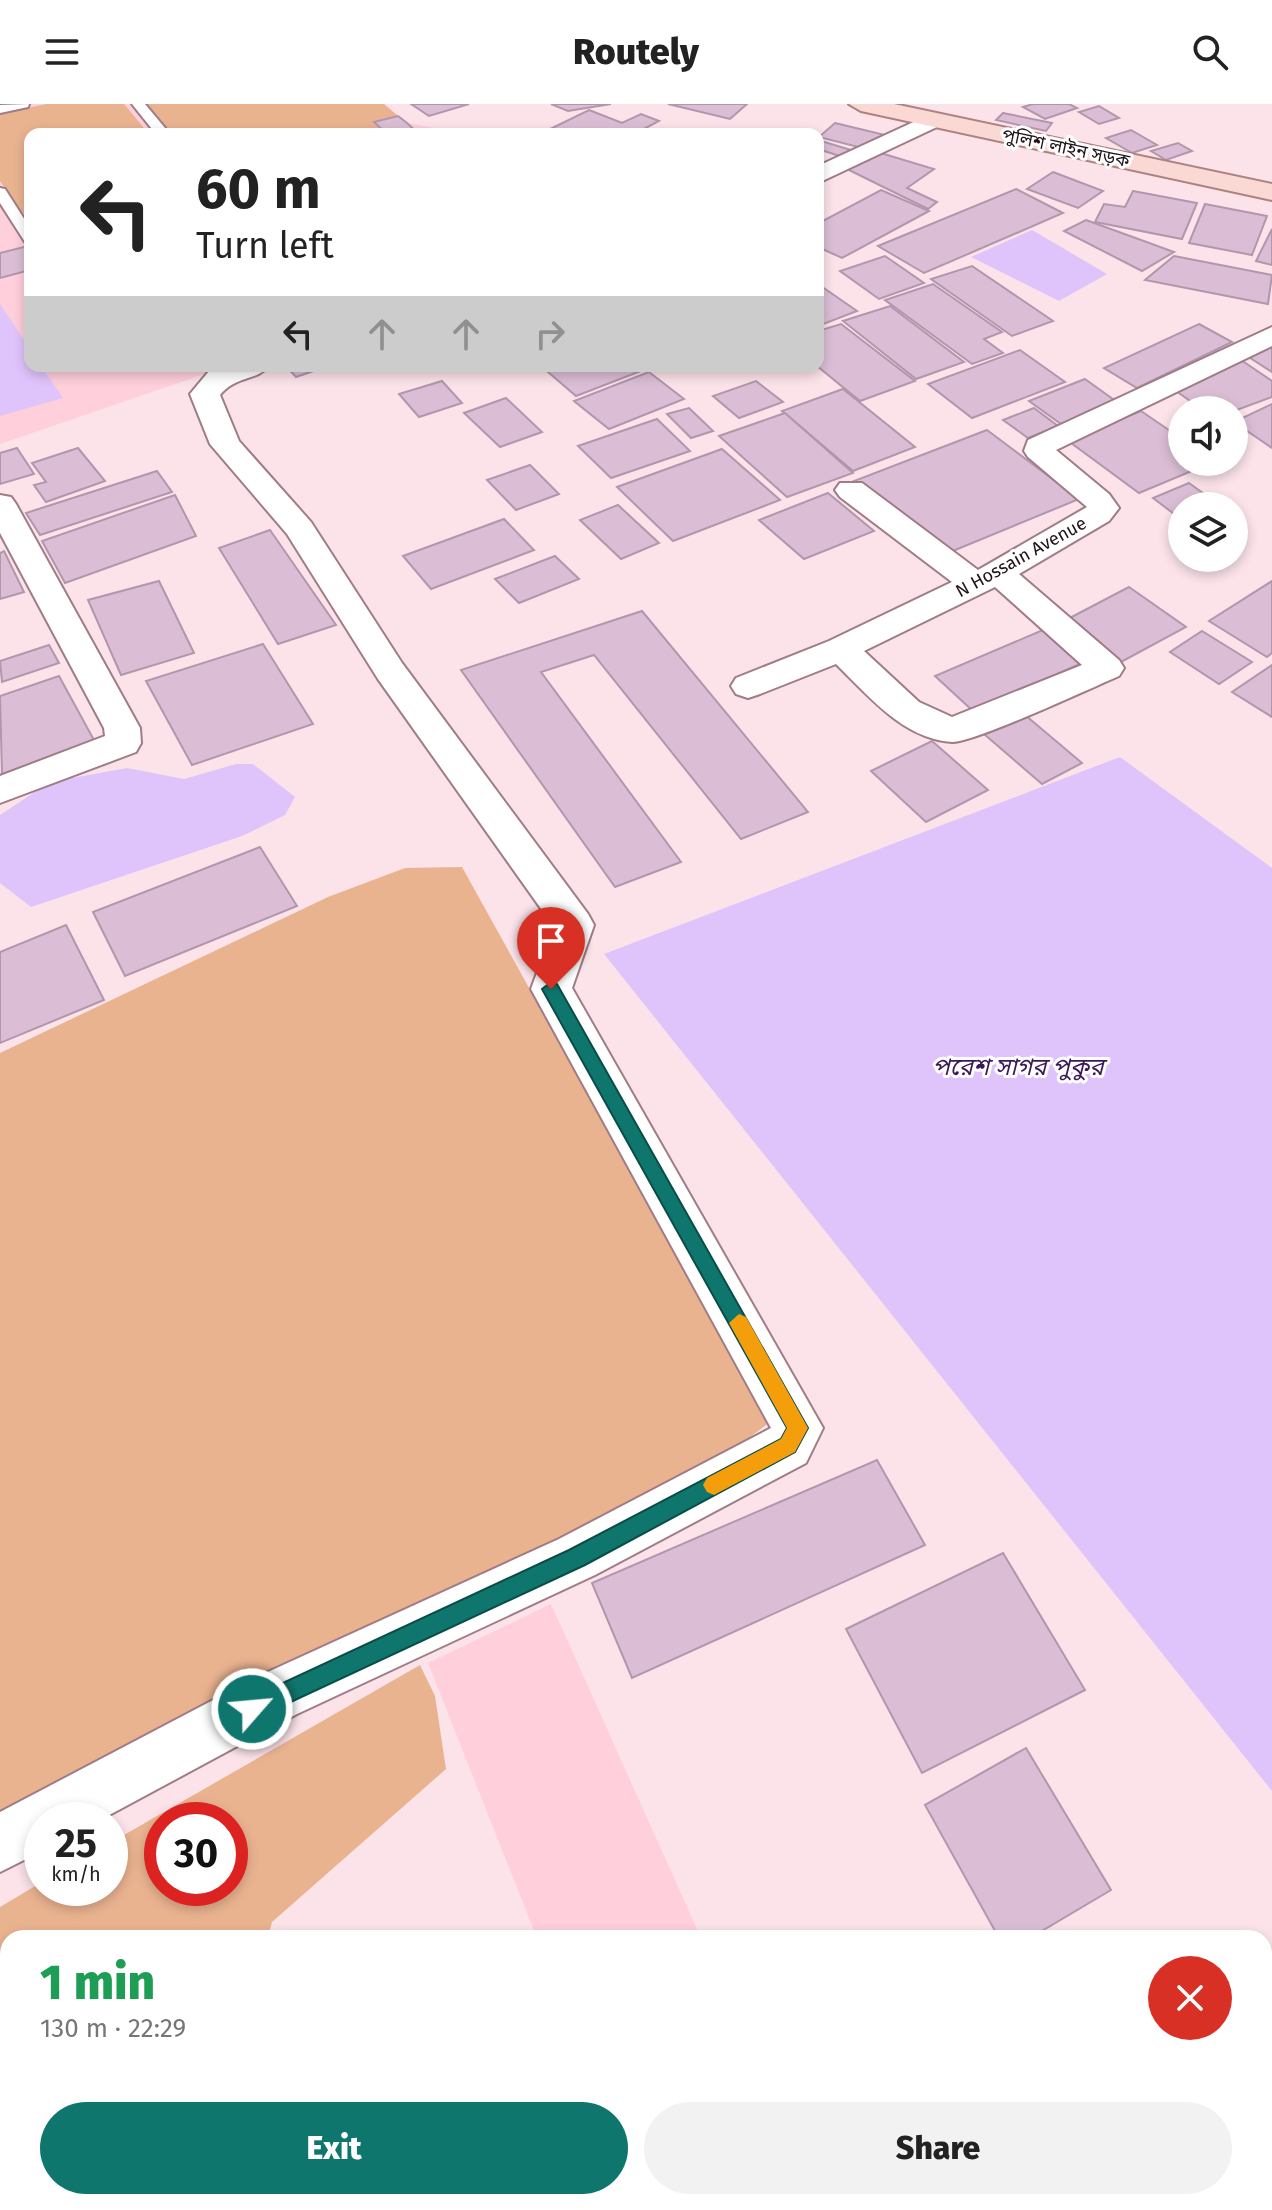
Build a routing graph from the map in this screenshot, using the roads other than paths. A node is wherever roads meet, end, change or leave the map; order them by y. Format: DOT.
graph roads {
  1 [pos="23,104"];
  2 [pos="138,104"];
  3 [pos="861,104"];
  4 [pos="0,109"];
  5 [pos="931,121"];
  6 [pos="158,128"];
  7 [pos="824,173"];
  8 [pos="0,192"];
  9 [pos="1272,192"];
  10 [pos="24,230"];
  11 [pos="1272,335"];
  12 [pos="234,372"];
  13 [pos="851,490"];
  14 [pos="0,504"];
  15 [pos="987,578"];
  16 [pos="841,649"];
  17 [pos="748,686"];
  18 [pos="0,790"];
  19 [pos="76,1802"];
  20 [pos="24,1830"];
  21 [pos="0,1843"];
  1 -- 4 [label="lane"];
  2 -- 6 [label="lane"];
  3 -- 5 [label="main road, পুলিশ লাইন সড়ক"];
  5 -- 7 [label="street"];
  5 -- 9 [label="main road, পুলিশ লাইন সড়ক"];
  8 -- 10 [label="lane"];
  11 -- 15 [label="street, N Hossain Avenue"];
  12 -- 19 [label="street"];
  13 -- 15 [label="street"];
  14 -- 18 [label="street"];
  15 -- 16 [label="street, N Hossain Avenue"];
  15 -- 16 [label="street"];
  16 -- 17 [label="street, N Hossain Avenue"];
  20 -- 21 [label="street"];
}
